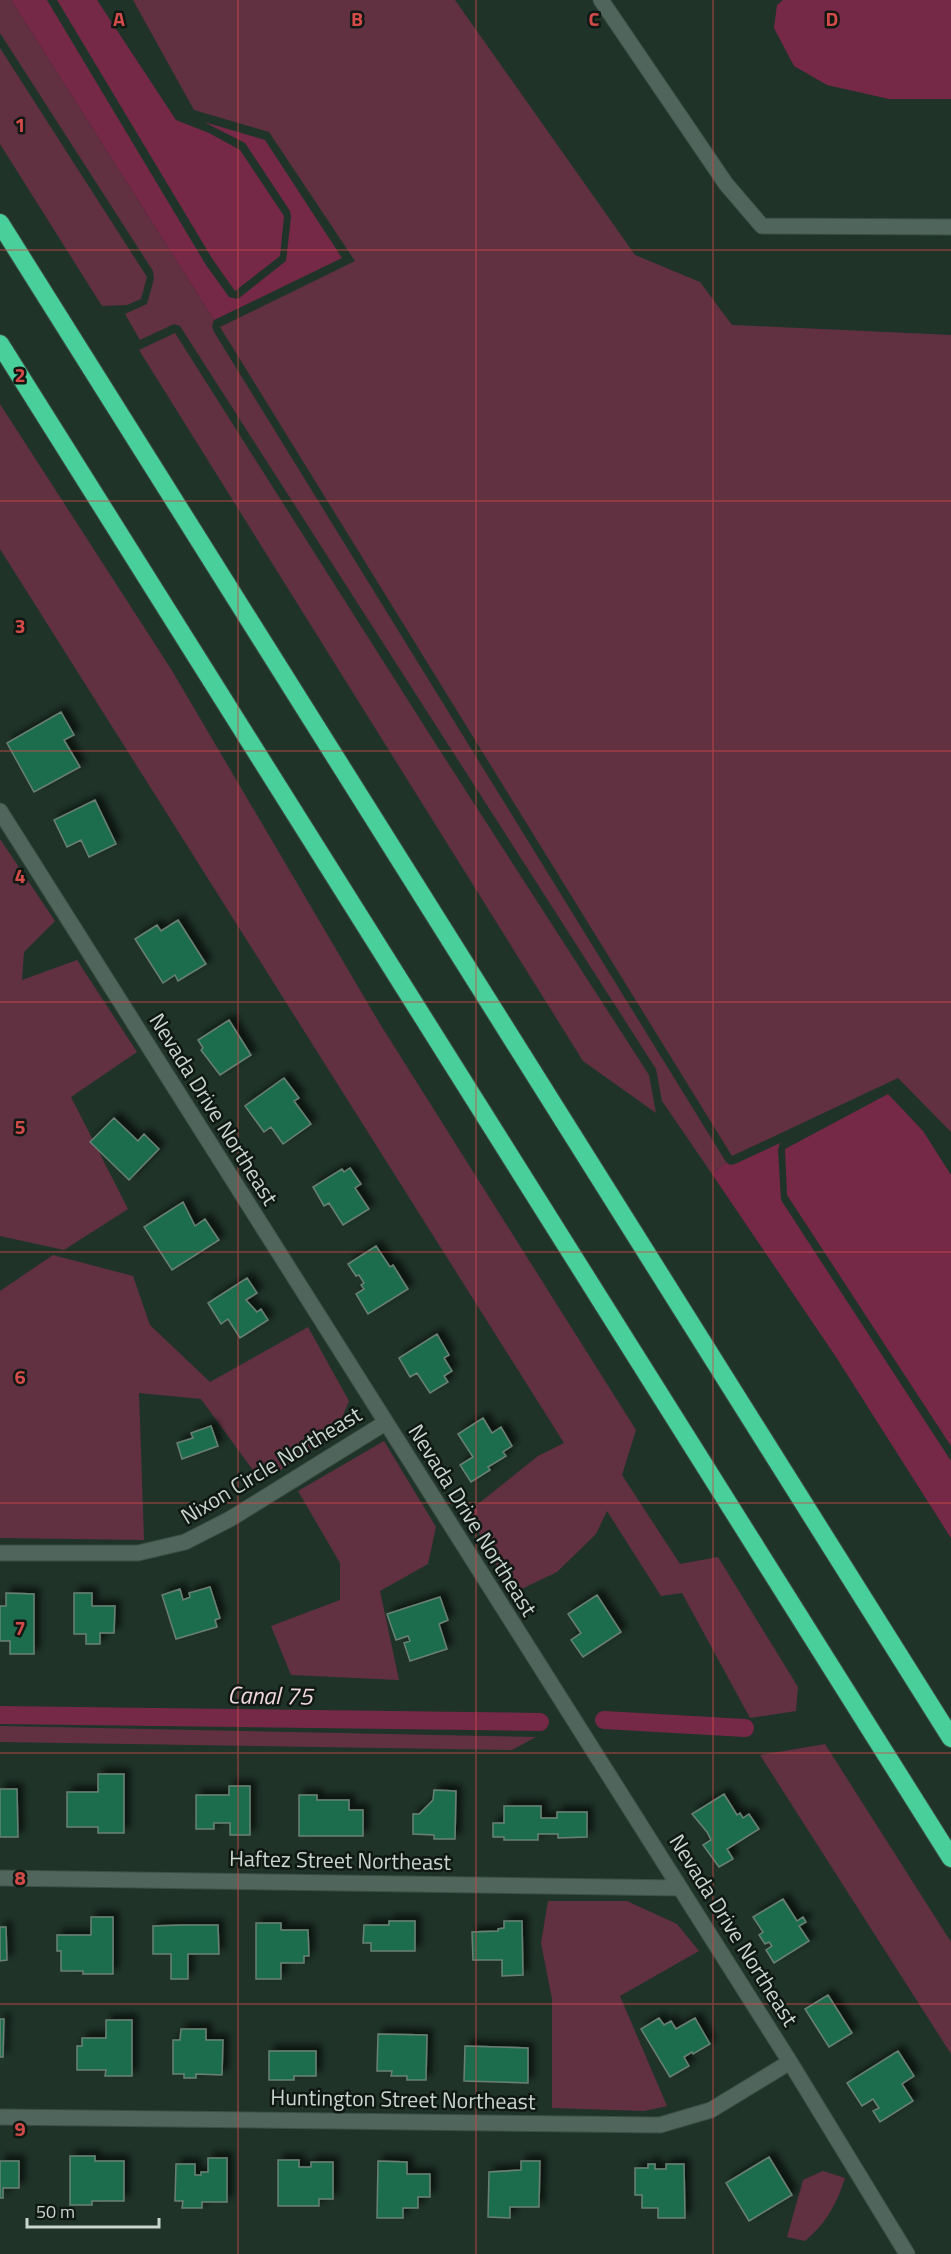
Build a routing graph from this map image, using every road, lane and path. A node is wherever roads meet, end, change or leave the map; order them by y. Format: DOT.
graph roads {
  1 [pos="601,0"];
  2 [pos="0,223"];
  3 [pos="951,227"];
  4 [pos="0,344"];
  5 [pos="0,811"];
  6 [pos="385,1423"];
  7 [pos="0,1553"];
  8 [pos="951,1738"];
  9 [pos="951,1858"];
  10 [pos="0,1878"];
  11 [pos="680,1888"];
  12 [pos="790,2062"];
  13 [pos="0,2117"];
  14 [pos="907,2254"];
  1 -- 3 [label="street"];
  2 -- 8 [label="highway"];
  4 -- 9 [label="highway"];
  5 -- 6 [label="street, Nevada Drive Northeast"];
  6 -- 7 [label="street, Nixon Circle Northeast"];
  6 -- 11 [label="street, Nevada Drive Northeast"];
  10 -- 11 [label="street, Haftez Street Northeast"];
  11 -- 12 [label="street, Nevada Drive Northeast"];
  12 -- 13 [label="street, Huntington Street Northeast"];
  12 -- 14 [label="street, Nevada Drive Northeast"];
}
